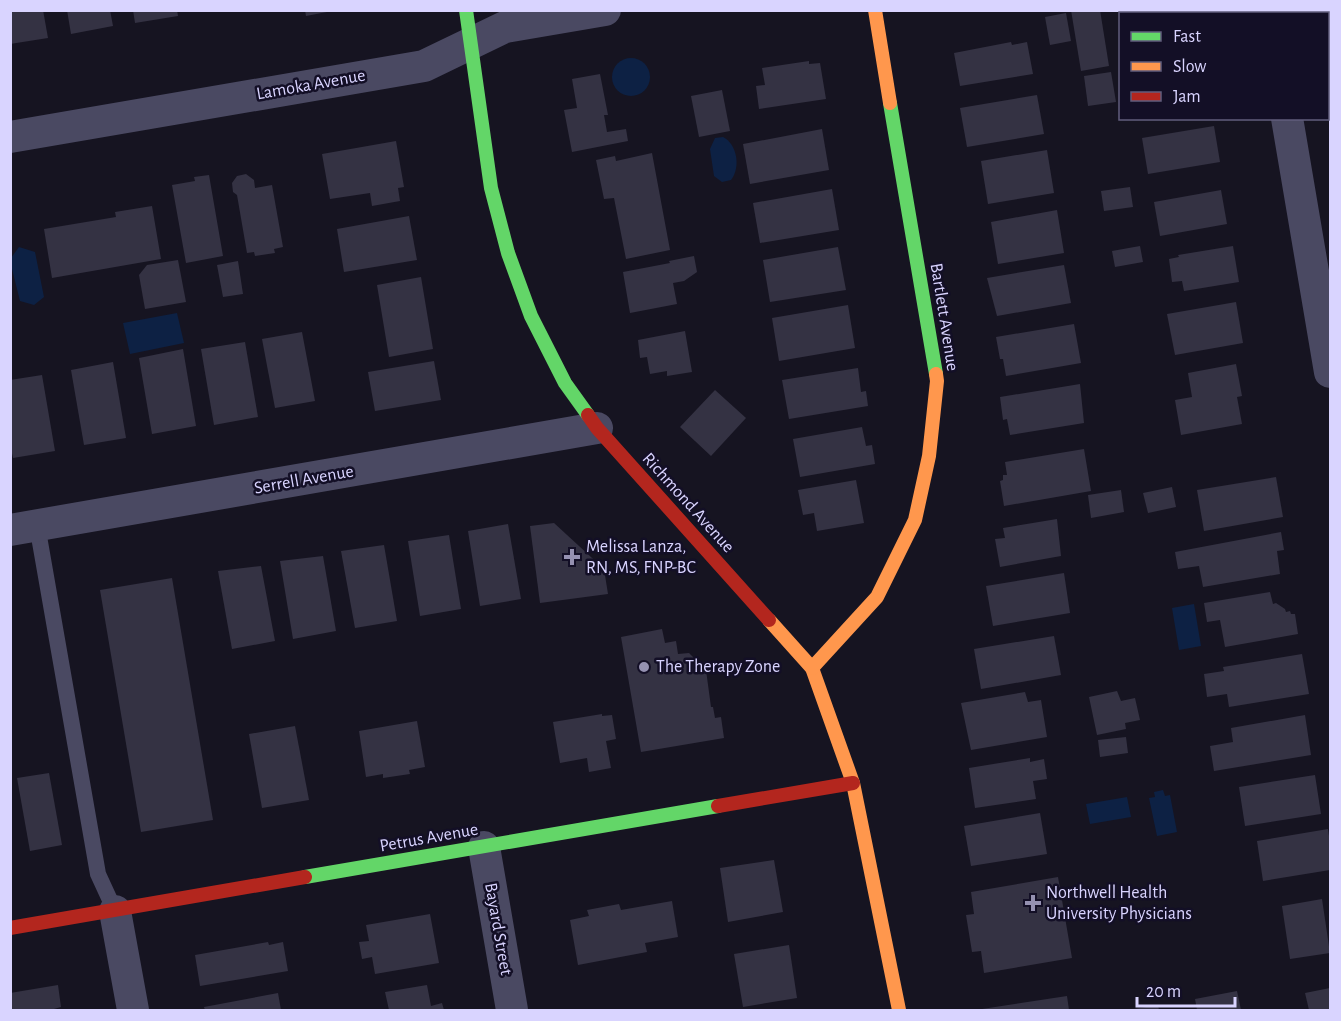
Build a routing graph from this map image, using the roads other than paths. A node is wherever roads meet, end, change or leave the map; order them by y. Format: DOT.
graph roads {
  1 [pos="466,10"];
  2 [pos="604,10"];
  3 [pos="875,10"];
  4 [pos="471,44"];
  5 [pos="1287,120"];
  6 [pos="10,136"];
  7 [pos="1330,372"];
  8 [pos="597,428"];
  9 [pos="24,528"];
  10 [pos="812,668"];
  11 [pos="853,783"];
  12 [pos="484,847"];
  13 [pos="116,911"];
  14 [pos="10,928"];
  15 [pos="133,1011"];
  16 [pos="512,1011"];
  17 [pos="899,1011"];
  1 -- 4 [label="street, Richmond Avenue"];
  2 -- 4 [label="street, Lamoka Avenue"];
  3 -- 10 [label="street, Bartlett Avenue"];
  4 -- 6 [label="street, Lamoka Avenue"];
  4 -- 8 [label="street, Richmond Avenue"];
  5 -- 7 [label="street"];
  8 -- 9 [label="street, Serrell Avenue"];
  8 -- 10 [label="street, Richmond Avenue"];
  9 -- 13 [label="lane"];
  10 -- 11 [label="street, Richmond Avenue"];
  11 -- 12 [label="street, Petrus Avenue"];
  11 -- 17 [label="street, Richmond Avenue"];
  12 -- 13 [label="street, Petrus Avenue"];
  12 -- 16 [label="street, Bayard Street"];
  13 -- 14 [label="street, Petrus Avenue"];
  13 -- 15 [label="street"];
}
